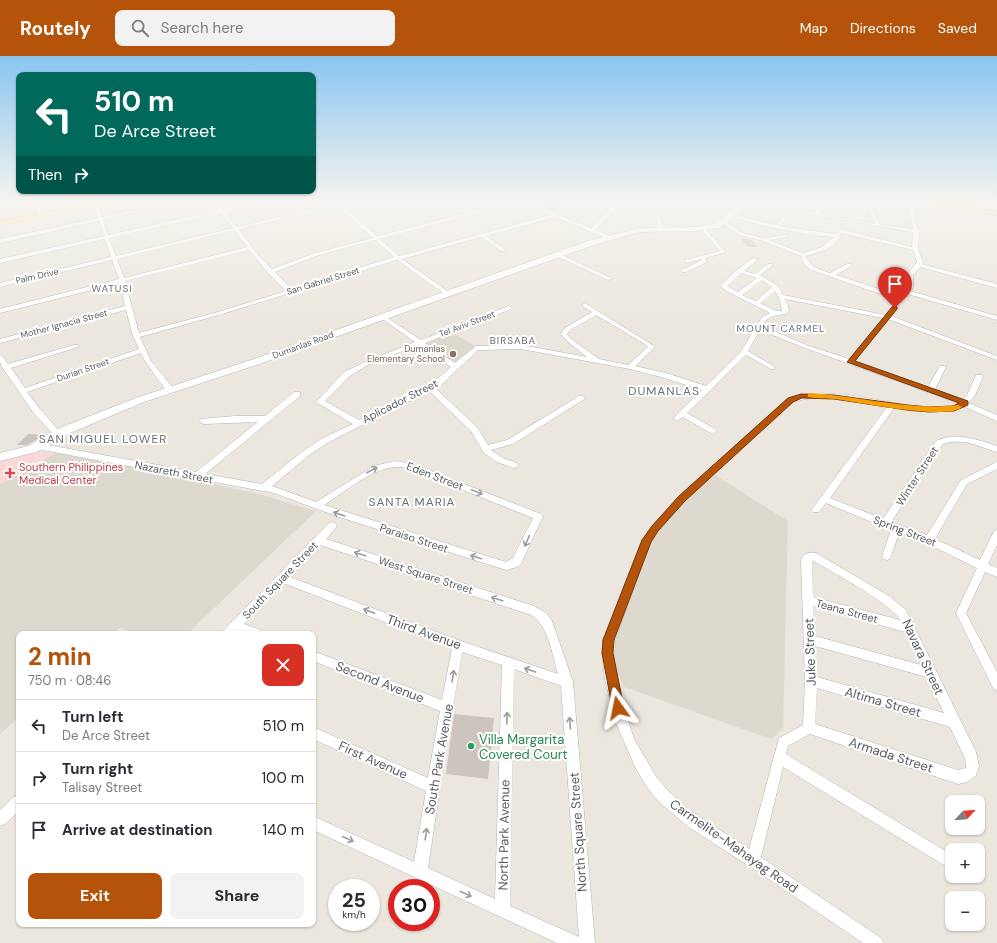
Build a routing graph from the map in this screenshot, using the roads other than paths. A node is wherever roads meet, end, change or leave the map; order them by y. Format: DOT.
graph roads {
  1 [pos="87,241"];
  2 [pos="107,241"];
  3 [pos="181,241"];
  4 [pos="245,241"];
  5 [pos="363,241"];
  6 [pos="379,241"];
  7 [pos="459,241"];
  8 [pos="491,241"];
  9 [pos="596,241"];
  10 [pos="714,241"];
  11 [pos="768,241"];
  12 [pos="832,241"];
  13 [pos="882,241"];
  14 [pos="915,241"];
  15 [pos="250,248"];
  16 [pos="915,249"];
  17 [pos="503,250"];
  18 [pos="558,255"];
  19 [pos="803,255"];
  20 [pos="703,257"];
  21 [pos="113,258"];
  22 [pos="398,258"];
  23 [pos="755,259"];
  24 [pos="0,261"];
  25 [pos="687,261"];
  26 [pos="770,265"];
  27 [pos="849,265"];
  28 [pos="919,265"];
  29 [pos="684,271"];
  30 [pos="739,271"];
  31 [pos="270,272"];
  32 [pos="831,275"];
  33 [pos="759,277"];
  34 [pos="610,279"];
  35 [pos="122,281"];
  36 [pos="0,285"];
  37 [pos="997,286"];
  38 [pos="776,287"];
  39 [pos="290,291"];
  40 [pos="907,292"];
  41 [pos="448,294"];
  42 [pos="738,295"];
  43 [pos="782,297"];
  44 [pos="902,299"];
  45 [pos="756,304"];
  46 [pos="586,305"];
  47 [pos="129,307"];
  48 [pos="509,308"];
  49 [pos="0,311"];
  50 [pos="596,312"];
  51 [pos="775,313"];
  52 [pos="383,317"];
  53 [pos="888,317"];
  54 [pos="997,318"];
  55 [pos="759,327"];
  56 [pos="136,336"];
  57 [pos="0,341"];
  58 [pos="418,343"];
  59 [pos="76,346"];
  60 [pos="142,350"];
  61 [pos="745,352"];
  62 [pos="0,357"];
  63 [pos="997,358"];
  64 [pos="599,362"];
  65 [pos="851,362"];
  66 [pos="6,367"];
  67 [pos="456,367"];
  68 [pos="630,367"];
  69 [pos="942,367"];
  70 [pos="773,368"];
  71 [pos="979,378"];
  72 [pos="430,388"];
  73 [pos="707,389"];
  74 [pos="170,390"];
  75 [pos="931,390"];
  76 [pos="23,391"];
  77 [pos="297,394"];
  78 [pos="582,398"];
  79 [pos="965,403"];
  80 [pos="893,405"];
  81 [pos="997,418"];
  82 [pos="265,419"];
  83 [pos="204,420"];
  84 [pos="358,423"];
  85 [pos="712,431"];
  86 [pos="58,434"];
  87 [pos="37,446"];
  88 [pos="485,449"];
  89 [pos="997,449"];
  90 [pos="0,457"];
  91 [pos="514,465"];
  92 [pos="997,465"];
  93 [pos="197,476"];
  94 [pos="264,488"];
  95 [pos="824,499"];
  96 [pos="316,506"];
  97 [pos="816,510"];
  98 [pos="538,516"];
  99 [pos="885,524"];
  100 [pos="332,526"];
  101 [pos="896,528"];
  102 [pos="997,534"];
  103 [pos="318,540"];
  104 [pos="929,540"];
  105 [pos="887,556"];
  106 [pos="818,558"];
  107 [pos="984,566"];
  108 [pos="997,574"];
  109 [pos="281,578"];
  110 [pos="808,600"];
  111 [pos="534,611"];
  112 [pos="910,628"];
  113 [pos="232,630"];
  114 [pos="810,640"];
  115 [pos="458,645"];
  116 [pos="316,657"];
  117 [pos="508,663"];
  118 [pos="931,673"];
  119 [pos="811,681"];
  120 [pos="567,682"];
  121 [pos="997,684"];
  122 [pos="448,708"];
  123 [pos="954,722"];
  124 [pos="809,728"];
  125 [pos="316,734"];
  126 [pos="779,757"];
  127 [pos="972,773"];
  128 [pos="433,787"];
  129 [pos="16,805"];
  130 [pos="0,819"];
  131 [pos="316,824"];
  132 [pos="945,859"];
  133 [pos="753,860"];
  134 [pos="420,873"];
  135 [pos="502,911"];
  136 [pos="868,941"];
  137 [pos="574,943"];
  138 [pos="587,943"];
  1 -- 24 [label="street"];
  2 -- 21 [label="street"];
  3 -- 21 [label="street, Palm Drive"];
  4 -- 15 [label="street"];
  5 -- 31 [label="street"];
  6 -- 22 [label="street"];
  7 -- 22 [label="street, San Gabriel Street"];
  8 -- 17 [label="street"];
  9 -- 18 [label="main road, Dumanlas Road"];
  10 -- 20 [label="street"];
  11 -- 19 [label="street"];
  12 -- 19 [label="street"];
  13 -- 16 [label="street"];
  14 -- 16 [label="street"];
  15 -- 31 [label="street"];
  15 -- 35 [label="street"];
  16 -- 28 [label="street"];
  18 -- 34 [label="street"];
  18 -- 41 [label="main road, Dumanlas Road"];
  19 -- 32 [label="street"];
  20 -- 25 [label="street"];
  20 -- 29 [label="street"];
  21 -- 35 [label="street"];
  21 -- 36 [label="street, Palm Drive"];
  22 -- 39 [label="street, San Gabriel Street"];
  22 -- 41 [label="street"];
  23 -- 30 [label="street"];
  26 -- 33 [label="street"];
  27 -- 32 [label="street"];
  28 -- 37 [label="street"];
  28 -- 40 [label="street"];
  30 -- 33 [label="street"];
  30 -- 42 [label="street"];
  31 -- 39 [label="street"];
  32 -- 44 [label="street"];
  33 -- 38 [label="street"];
  33 -- 42 [label="street"];
  35 -- 47 [label="street"];
  35 -- 49 [label="street"];
  38 -- 43 [label="street"];
  38 -- 45 [label="street"];
  39 -- 56 [label="street, San Gabriel Street"];
  40 -- 44 [label="street"];
  40 -- 54 [label="street"];
  41 -- 52 [label="main road, Dumanlas Road"];
  42 -- 45 [label="street"];
  43 -- 51 [label="street"];
  43 -- 53 [label="street"];
  44 -- 53 [label="street"];
  45 -- 51 [label="street"];
  46 -- 50 [label="street"];
  47 -- 56 [label="street"];
  47 -- 57 [label="street, Mother Ignacia Street"];
  48 -- 58 [label="street, Tel Aviv Street"];
  50 -- 64 [label="street"];
  50 -- 68 [label="street"];
  51 -- 55 [label="street"];
  52 -- 58 [label="street"];
  52 -- 74 [label="main road, Dumanlas Road"];
  53 -- 63 [label="street"];
  53 -- 65 [label="street"];
  55 -- 61 [label="street"];
  55 -- 65 [label="street"];
  56 -- 60 [label="street"];
  58 -- 67 [label="street"];
  58 -- 84 [label="street, Tel Aviv Street"];
  59 -- 66 [label="street"];
  60 -- 74 [label="street"];
  60 -- 76 [label="street, Durian Street"];
  61 -- 70 [label="street"];
  61 -- 73 [label="street"];
  62 -- 66 [label="street"];
  64 -- 67 [label="street, Aplicador Street"];
  64 -- 68 [label="street, Aplicador Street"];
  65 -- 75 [label="street"];
  66 -- 76 [label="street"];
  67 -- 72 [label="street, Aplicador Street"];
  68 -- 73 [label="street, Aplicador Street"];
  69 -- 75 [label="street"];
  71 -- 79 [label="street"];
  72 -- 84 [label="street, Aplicador Street"];
  72 -- 88 [label="street"];
  73 -- 85 [label="street"];
  74 -- 86 [label="main road, Dumanlas Road"];
  75 -- 79 [label="street"];
  76 -- 86 [label="street"];
  77 -- 82 [label="street"];
  78 -- 88 [label="street"];
  79 -- 80 [label="street, Carmelite-Mahayag Road"];
  79 -- 81 [label="street"];
  80 -- 95 [label="street"];
  80 -- 133 [label="street, Carmelite-Mahayag Road"];
  82 -- 83 [label="street"];
  82 -- 93 [label="street"];
  84 -- 94 [label="street, Aplicador Street"];
  86 -- 87 [label="main road, Dumanlas Road"];
  87 -- 90 [label="main road, Dumanlas Road"];
  87 -- 93 [label="street, Nazareth Street"];
  88 -- 91 [label="street"];
  89 -- 99 [label="street, Winter Street"];
  92 -- 104 [label="street"];
  93 -- 94 [label="street, Nazareth Street"];
  94 -- 96 [label="street, Paraiso Street"];
  95 -- 97 [label="street"];
  95 -- 99 [label="street, Spring Street"];
  96 -- 98 [label="street, Eden Street, one-way"];
  98 -- 96 [label="street, Paraiso Street, one-way"];
  99 -- 101 [label="street, Spring Street"];
  100 -- 103 [label="street, South Square Street"];
  101 -- 104 [label="street, Spring Street"];
  101 -- 105 [label="street"];
  102 -- 107 [label="street"];
  103 -- 109 [label="street, South Square Street"];
  111 -- 103 [label="street, West Square Street, one-way"];
  104 -- 107 [label="street, Spring Street"];
  106 -- 110 [label="street, Juke Street"];
  106 -- 112 [label="street, Navara Street"];
  107 -- 108 [label="street, Spring Street"];
  107 -- 121 [label="street"];
  109 -- 113 [label="street, South Square Street"];
  115 -- 109 [label="street, Third Avenue, one-way"];
  110 -- 112 [label="street, Teana Street"];
  110 -- 114 [label="street, Juke Street"];
  111 -- 120 [label="street, North Square Street"];
  112 -- 118 [label="street, Navara Street"];
  114 -- 118 [label="street"];
  114 -- 119 [label="street, Juke Street"];
  115 -- 117 [label="street, Third Avenue"];
  122 -- 115 [label="street, South Park Avenue, one-way"];
  116 -- 122 [label="street, Second Avenue"];
  120 -- 117 [label="street, Third Avenue, one-way"];
  135 -- 117 [label="street, North Park Avenue, one-way"];
  118 -- 123 [label="street, Navara Street"];
  119 -- 123 [label="street, Altima Street"];
  119 -- 124 [label="street, Juke Street"];
  138 -- 120 [label="street, North Square Street, one-way"];
  122 -- 128 [label="street, South Park Avenue"];
  123 -- 127 [label="street, Navara Street"];
  124 -- 126 [label="street"];
  124 -- 127 [label="street, Armada Street"];
  125 -- 128 [label="street, First Avenue"];
  126 -- 132 [label="street"];
  126 -- 133 [label="street"];
  134 -- 128 [label="street, South Park Avenue, one-way"];
  129 -- 130 [label="street"];
  131 -- 134 [label="street, one-way"];
  133 -- 136 [label="street, Carmelite-Mahayag Road"];
  134 -- 135 [label="street, one-way"];
  135 -- 137 [label="street"];
}
